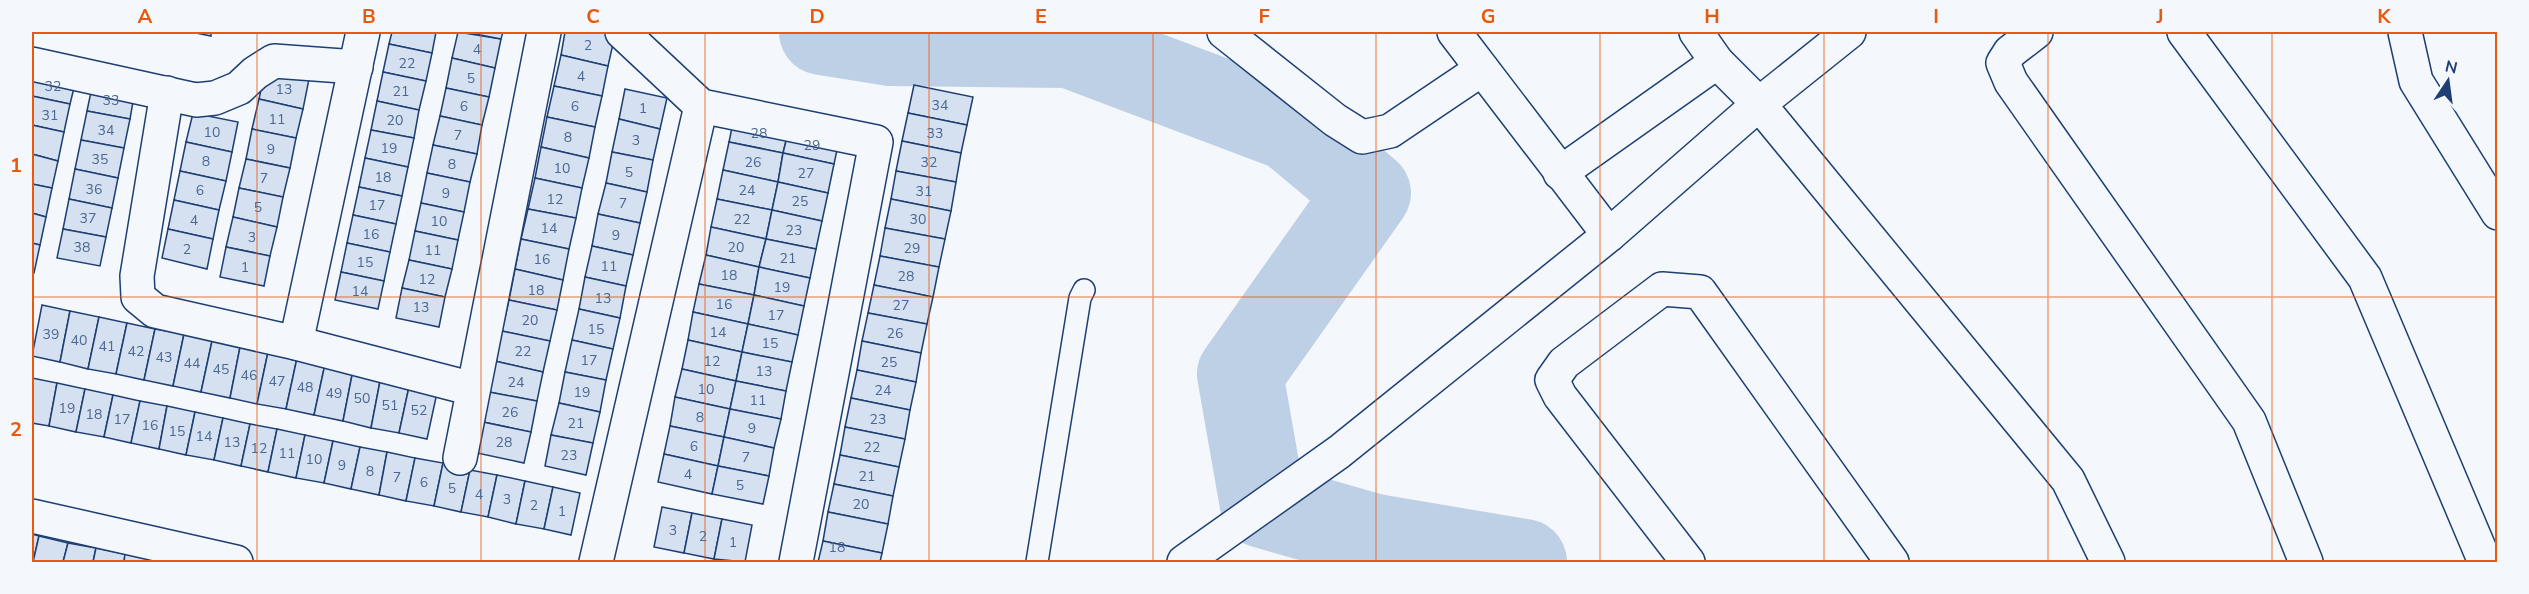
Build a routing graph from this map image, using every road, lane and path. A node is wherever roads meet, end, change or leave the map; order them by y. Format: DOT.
graph roads {
  1 [pos="363,32"];
  2 [pos="544,32"];
  3 [pos="622,32"];
  4 [pos="1224,32"];
  5 [pos="1454,32"];
  6 [pos="1696,32"];
  7 [pos="1849,32"];
  8 [pos="2036,32"];
  9 [pos="2184,32"];
  10 [pos="2405,32"];
  11 [pos="1717,62"];
  12 [pos="32,64"];
  13 [pos="356,67"];
  14 [pos="1482,69"];
  15 [pos="167,93"];
  16 [pos="1759,104"];
  17 [pos="701,106"];
  18 [pos="1560,173"];
  19 [pos="2498,213"];
  20 [pos="1609,236"];
  21 [pos="1084,290"];
  22 [pos="296,344"];
  23 [pos="472,389"];
  24 [pos="460,458"];
  25 [pos="32,516"];
  26 [pos="1203,554"];
  27 [pos="236,562"];
  28 [pos="596,562"];
  29 [pos="796,562"];
  30 [pos="1037,562"];
  31 [pos="1688,562"];
  32 [pos="1892,562"];
  33 [pos="2108,562"];
  34 [pos="2306,562"];
  35 [pos="2485,562"];
  1 -- 13 [label="street"];
  2 -- 23 [label="street"];
  3 -- 17 [label="street"];
  4 -- 14 [label="street"];
  5 -- 14 [label="street"];
  6 -- 11 [label="street"];
  7 -- 16 [label="street"];
  8 -- 34 [label="street"];
  9 -- 35 [label="street"];
  10 -- 19 [label="street"];
  11 -- 16 [label="street"];
  11 -- 18 [label="street"];
  12 -- 15 [label="street"];
  13 -- 15 [label="street"];
  13 -- 22 [label="street"];
  14 -- 18 [label="street"];
  15 -- 22 [label="street"];
  16 -- 20 [label="street"];
  16 -- 33 [label="street"];
  17 -- 28 [label="street"];
  17 -- 29 [label="street"];
  18 -- 20 [label="street"];
  20 -- 26 [label="street"];
  21 -- 30 [label="lane"];
  22 -- 23 [label="street"];
  23 -- 24 [label="street"];
  25 -- 27 [label="street"];
  31 -- 32 [label="street"];
}
